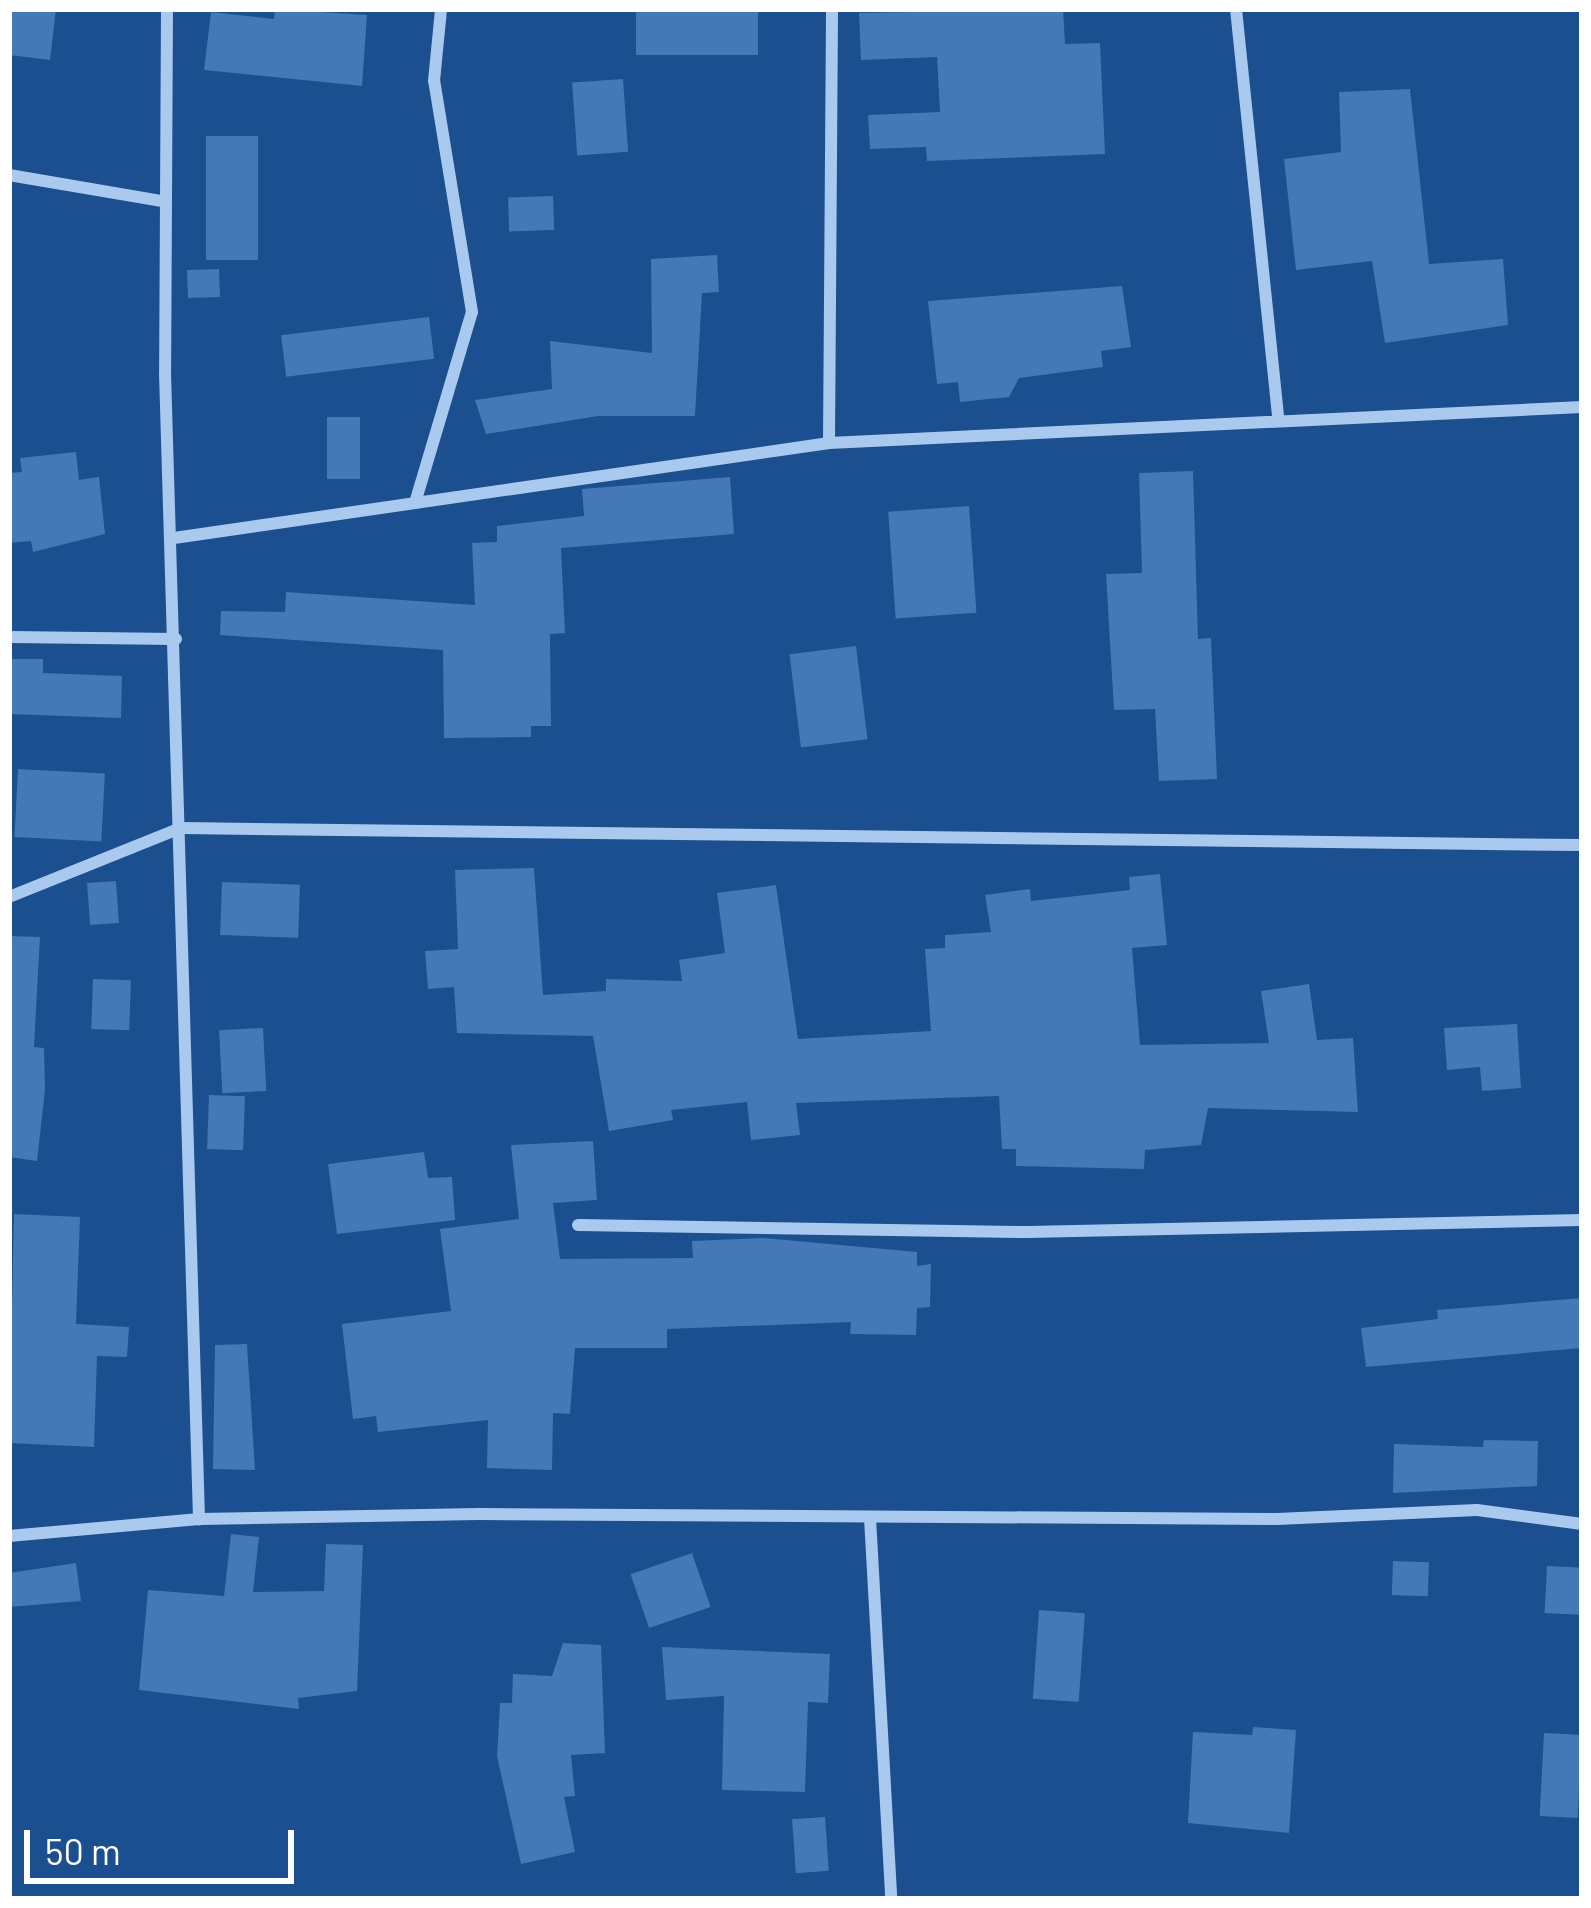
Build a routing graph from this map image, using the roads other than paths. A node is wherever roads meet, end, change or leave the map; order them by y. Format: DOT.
graph roads {
  1 [pos="167,9"];
  2 [pos="441,9"];
  3 [pos="832,9"];
  4 [pos="1236,9"];
  5 [pos="9,175"];
  6 [pos="161,201"];
  7 [pos="1582,407"];
  8 [pos="1277,418"];
  9 [pos="829,442"];
  10 [pos="415,503"];
  11 [pos="174,538"];
  12 [pos="9,637"];
  13 [pos="176,639"];
  14 [pos="182,827"];
  15 [pos="1582,845"];
  16 [pos="9,897"];
  17 [pos="1582,1220"];
  18 [pos="578,1226"];
  19 [pos="870,1518"];
  20 [pos="200,1519"];
  21 [pos="1582,1523"];
  22 [pos="9,1536"];
  23 [pos="891,1899"];
  1 -- 6 [label="street"];
  2 -- 10 [label="street"];
  3 -- 9 [label="street"];
  4 -- 8 [label="street"];
  5 -- 6 [label="street"];
  6 -- 11 [label="street"];
  7 -- 8 [label="street"];
  8 -- 9 [label="street"];
  9 -- 10 [label="street"];
  10 -- 11 [label="street"];
  11 -- 13 [label="street"];
  12 -- 13 [label="street"];
  13 -- 14 [label="street"];
  14 -- 15 [label="street"];
  14 -- 16 [label="street"];
  14 -- 20 [label="street"];
  17 -- 18 [label="street"];
  19 -- 20 [label="street"];
  19 -- 21 [label="street"];
  19 -- 23 [label="street"];
  20 -- 22 [label="street"];
}
